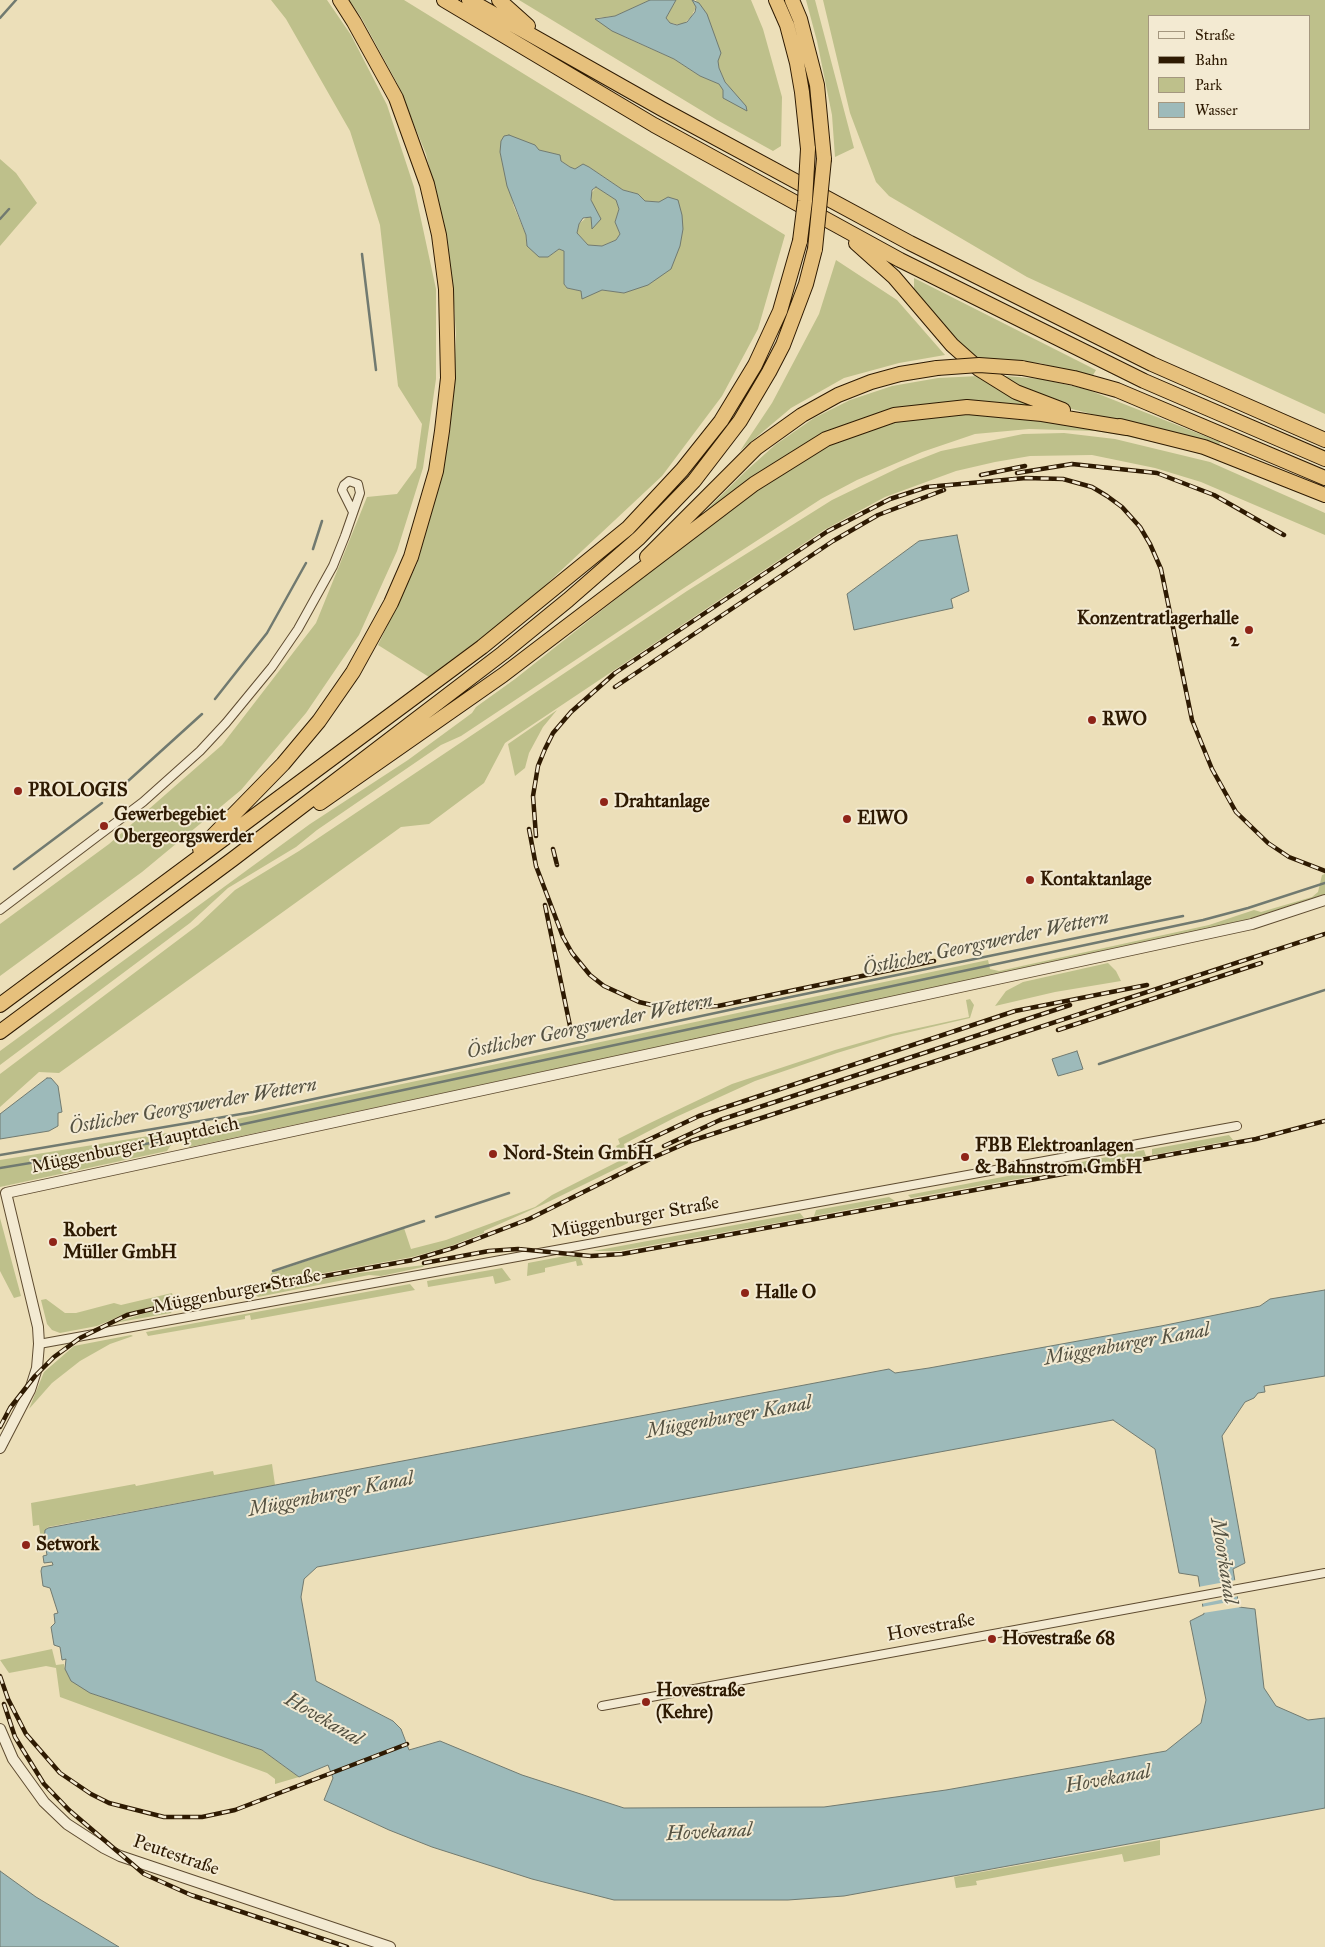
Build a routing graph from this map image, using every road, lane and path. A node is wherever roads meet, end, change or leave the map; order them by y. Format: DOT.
graph roads {
  1 [pos="340,0"];
  2 [pos="444,0"];
  3 [pos="469,0"];
  4 [pos="499,0"];
  5 [pos="776,0"];
  6 [pos="792,0"];
  7 [pos="547,43"];
  8 [pos="834,224"];
  9 [pos="1127,428"];
  10 [pos="1325,440"];
  11 [pos="1325,459"];
  12 [pos="1325,478"];
  13 [pos="1325,496"];
  14 [pos="353,512"];
  15 [pos="609,594"];
  16 [pos="233,859"];
  17 [pos="171,877"];
  18 [pos="1325,900"];
  19 [pos="0,910"];
  20 [pos="0,1005"];
  21 [pos="0,1032"];
  22 [pos="1237,1126"];
  23 [pos="3,1193"];
  24 [pos="39,1344"];
  25 [pos="0,1448"];
  26 [pos="1325,1573"];
  27 [pos="602,1706"];
  28 [pos="0,1729"];
  29 [pos="390,1947"];
  1 -- 17 [label="highway"];
  2 -- 8 [label="highway"];
  3 -- 7 [label="highway"];
  4 -- 7 [label="highway"];
  5 -- 17 [label="highway, bridge"];
  6 -- 16 [label="highway, bridge"];
  7 -- 10 [label="highway"];
  8 -- 9 [label="highway"];
  8 -- 11 [label="highway"];
  9 -- 13 [label="highway"];
  9 -- 15 [label="highway"];
  12 -- 15 [label="highway, bridge"];
  14 -- 19 [label="street"];
  15 -- 16 [label="highway"];
  16 -- 21 [label="highway"];
  17 -- 20 [label="highway"];
  18 -- 23 [label="street, Müggenburger Hauptdeich"];
  22 -- 24 [label="street, Müggenburger Straße"];
  23 -- 24 [label="street"];
  24 -- 25 [label="street"];
  26 -- 27 [label="street, Hovestraße"];
  28 -- 29 [label="street, Peutestraße"];
}
